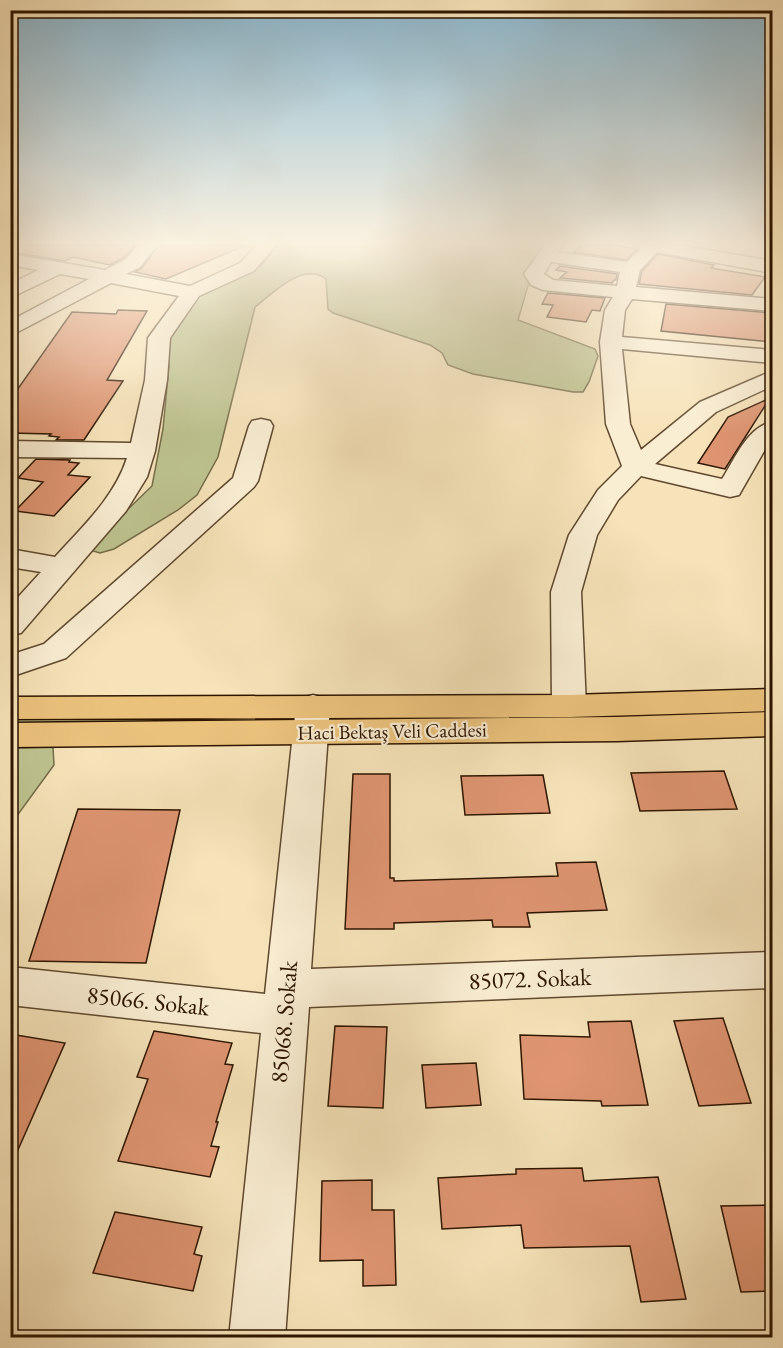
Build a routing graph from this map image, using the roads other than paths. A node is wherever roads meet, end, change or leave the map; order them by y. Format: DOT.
graph roads {
  1 [pos="50,308"];
  2 [pos="181,308"];
  3 [pos="616,308"];
  4 [pos="10,330"];
  5 [pos="611,342"];
  6 [pos="772,356"];
  7 [pos="772,378"];
  8 [pos="261,426"];
  9 [pos="772,429"];
  10 [pos="10,449"];
  11 [pos="142,451"];
  12 [pos="635,466"];
  13 [pos="10,558"];
  14 [pos="61,567"];
  15 [pos="10,626"];
  16 [pos="10,667"];
  17 [pos="772,700"];
  18 [pos="569,706"];
  19 [pos="10,708"];
  20 [pos="312,719"];
  21 [pos="772,724"];
  22 [pos="10,735"];
  23 [pos="772,970"];
  24 [pos="10,986"];
  25 [pos="286,1002"];
  26 [pos="257,1338"];
  1 -- 4 [label="street"];
  2 -- 11 [label="street"];
  3 -- 5 [label="street"];
  5 -- 6 [label="street"];
  5 -- 12 [label="street"];
  7 -- 12 [label="street"];
  8 -- 16 [label="street"];
  9 -- 12 [label="street"];
  10 -- 11 [label="street"];
  11 -- 14 [label="street"];
  12 -- 18 [label="street"];
  13 -- 14 [label="street"];
  14 -- 15 [label="street"];
  17 -- 18 [label="main road, Haci Bektaş Veli Caddesi"];
  18 -- 20 [label="main road, Haci Bektaş Veli Caddesi"];
  19 -- 20 [label="main road, Haci Bektaş Veli Caddesi"];
  20 -- 21 [label="main road, Haci Bektaş Veli Caddesi"];
  20 -- 22 [label="main road, Haci Bektaş Veli Caddesi"];
  20 -- 25 [label="street, 85068. Sokak"];
  23 -- 25 [label="street, 85072. Sokak"];
  24 -- 25 [label="street, 85066. Sokak"];
  25 -- 26 [label="street, 85068. Sokak"];
}
